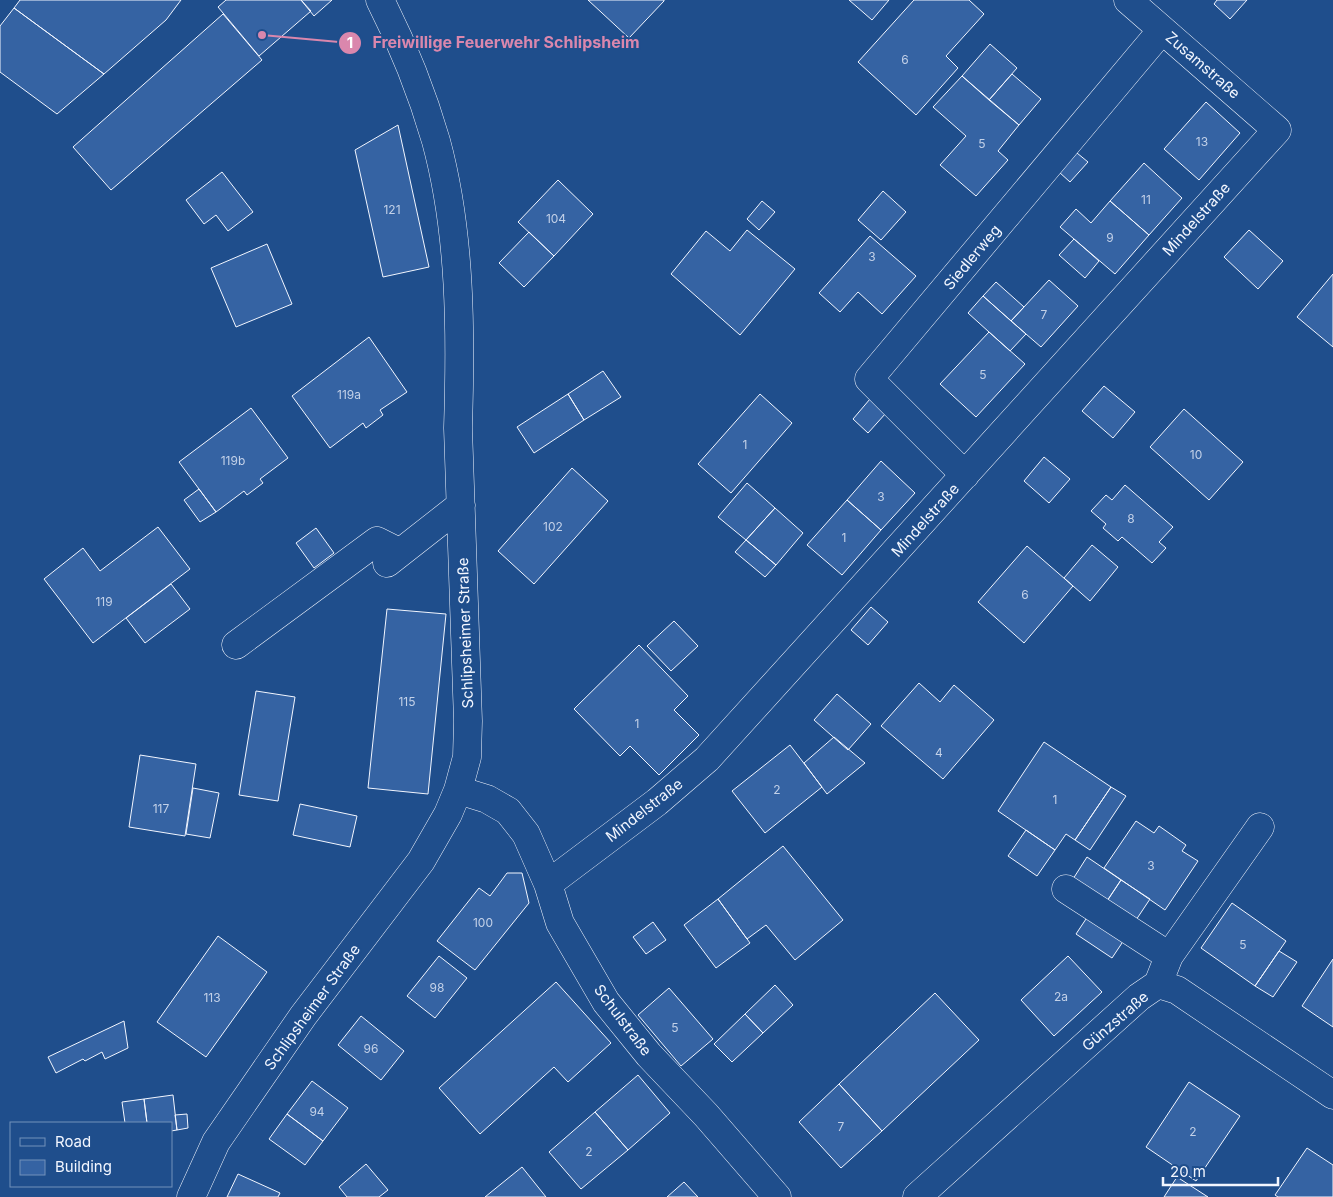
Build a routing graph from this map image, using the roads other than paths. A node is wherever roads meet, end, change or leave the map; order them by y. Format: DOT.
graph roads {
  1 [pos="380,0"];
  2 [pos="1128,0"];
  3 [pos="1162,30"];
  4 [pos="1277,130"];
  5 [pos="965,475"];
  6 [pos="460,505"];
  7 [pos="236,645"];
  8 [pos="458,790"];
  9 [pos="1260,827"];
  10 [pos="548,884"];
  11 [pos="1066,889"];
  12 [pos="1169,956"];
  13 [pos="1158,984"];
  14 [pos="1333,1095"];
  15 [pos="192,1197"];
  16 [pos="777,1197"];
  17 [pos="917,1197"];
  1 -- 6 [label="street, Schlipsheimer Straße"];
  2 -- 3 [label="street, Zusamstraße"];
  3 -- 4 [label="street, Zusamstraße"];
  3 -- 5 [label="street, Siedlerweg"];
  4 -- 5 [label="street, Mindelstraße"];
  5 -- 10 [label="street, Mindelstraße"];
  6 -- 7 [label="street"];
  6 -- 8 [label="street, Schlipsheimer Straße"];
  8 -- 10 [label="street, Schulstraße"];
  8 -- 15 [label="street, Schlipsheimer Straße"];
  9 -- 12 [label="street"];
  10 -- 16 [label="street, Schulstraße"];
  11 -- 12 [label="street"];
  12 -- 13 [label="street"];
  13 -- 14 [label="street, Günzstraße"];
  13 -- 17 [label="street, Günzstraße"];
}
